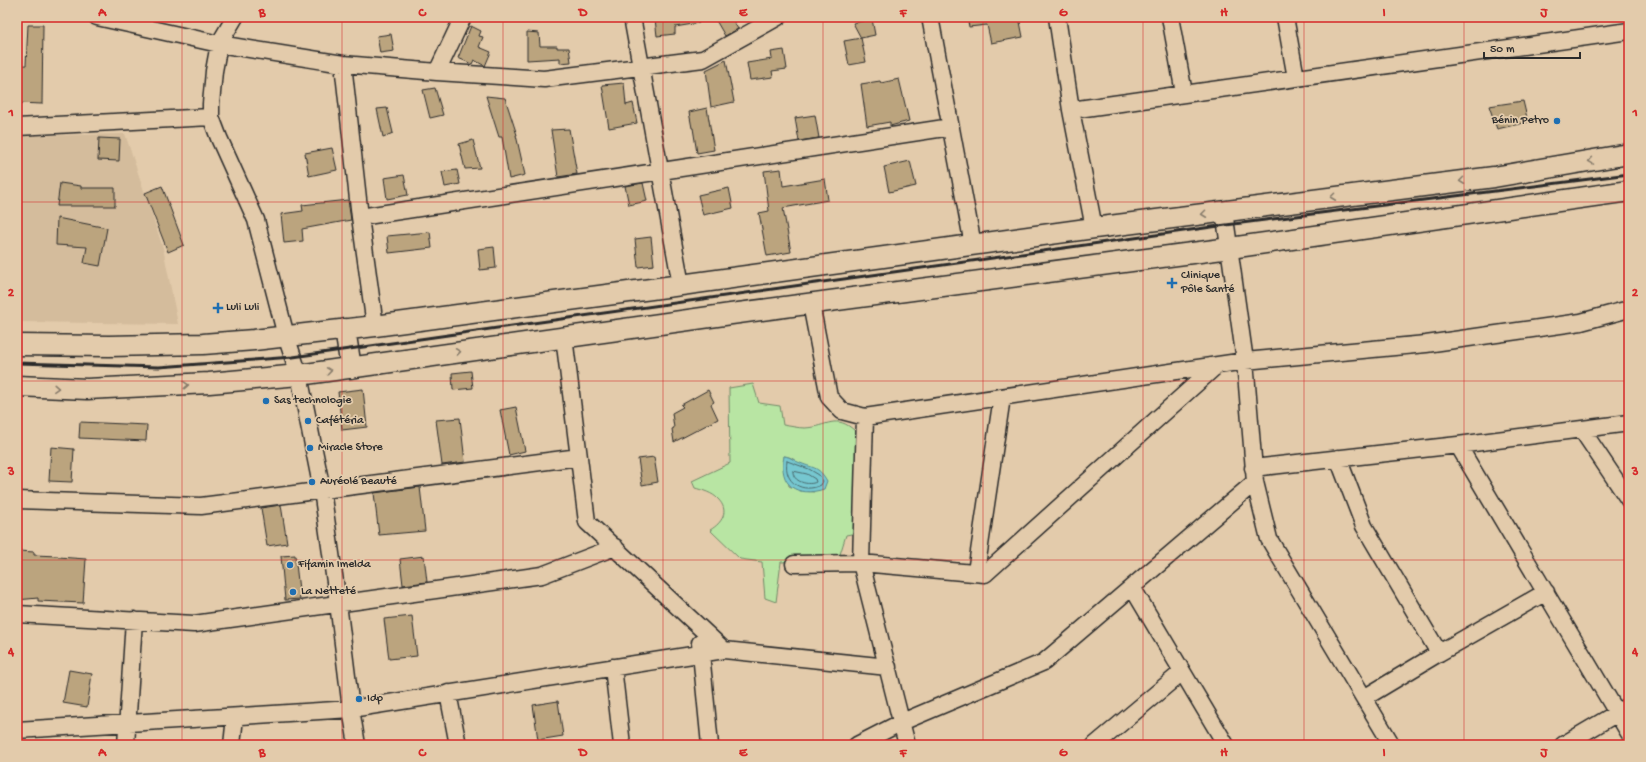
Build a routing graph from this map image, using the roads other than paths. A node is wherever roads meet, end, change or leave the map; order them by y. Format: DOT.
graph roads {
  1 [pos="98,17"];
  2 [pos="235,17"];
  3 [pos="463,17"];
  4 [pos="632,17"];
  5 [pos="778,17"];
  6 [pos="930,17"];
  7 [pos="1057,17"];
  8 [pos="1170,17"];
  9 [pos="1285,17"];
  10 [pos="1629,31"];
  11 [pos="219,44"];
  12 [pos="343,64"];
  13 [pos="640,67"];
  14 [pos="437,72"];
  15 [pos="1296,78"];
  16 [pos="1184,93"];
  17 [pos="1071,110"];
  18 [pos="211,117"];
  19 [pos="17,127"];
  20 [pos="951,127"];
  21 [pos="1629,154"];
  22 [pos="660,172"];
  23 [pos="1629,191"];
  24 [pos="1224,211"];
  25 [pos="360,216"];
  26 [pos="1094,228"];
  27 [pos="973,245"];
  28 [pos="1230,248"];
  29 [pos="681,285"];
  30 [pos="811,304"];
  31 [pos="1629,309"];
  32 [pos="375,326"];
  33 [pos="345,328"];
  34 [pos="286,336"];
  35 [pos="564,337"];
  36 [pos="17,345"];
  37 [pos="1245,361"];
  38 [pos="1217,365"];
  39 [pos="351,368"];
  40 [pos="299,375"];
  41 [pos="17,386"];
  42 [pos="1002,397"];
  43 [pos="865,417"];
  44 [pos="1629,423"];
  45 [pos="1582,430"];
  46 [pos="1458,445"];
  47 [pos="579,457"];
  48 [pos="1338,458"];
  49 [pos="1254,475"];
  50 [pos="322,490"];
  51 [pos="17,500"];
  52 [pos="1629,500"];
  53 [pos="615,547"];
  54 [pos="861,563"];
  55 [pos="794,564"];
  56 [pos="976,572"];
  57 [pos="1132,587"];
  58 [pos="1546,592"];
  59 [pos="338,603"];
  60 [pos="17,614"];
  61 [pos="134,620"];
  62 [pos="698,626"];
  63 [pos="724,650"];
  64 [pos="701,653"];
  65 [pos="1438,653"];
  66 [pos="613,667"];
  67 [pos="888,667"];
  68 [pos="1182,672"];
  69 [pos="448,693"];
  70 [pos="1364,698"];
  71 [pos="351,709"];
  72 [pos="1623,710"];
  73 [pos="235,717"];
  74 [pos="902,722"];
  75 [pos="128,723"];
  76 [pos="17,730"];
  77 [pos="1629,733"];
  78 [pos="126,745"];
  79 [pos="232,745"];
  80 [pos="357,745"];
  81 [pos="458,745"];
  82 [pos="622,745"];
  83 [pos="710,745"];
  84 [pos="857,745"];
  85 [pos="907,745"];
  86 [pos="1094,745"];
  87 [pos="1226,745"];
  88 [pos="1392,745"];
  89 [pos="1563,745"];
  1 -- 11 [label="street"];
  2 -- 11 [label="street"];
  3 -- 14 [label="street"];
  4 -- 13 [label="street"];
  5 -- 13 [label="street"];
  6 -- 20 [label="street"];
  7 -- 17 [label="street"];
  8 -- 16 [label="street"];
  9 -- 15 [label="street"];
  10 -- 15 [label="street"];
  11 -- 12 [label="street"];
  11 -- 18 [label="street"];
  12 -- 14 [label="street"];
  12 -- 25 [label="street"];
  13 -- 14 [label="street"];
  13 -- 22 [label="street"];
  15 -- 16 [label="street"];
  16 -- 17 [label="street"];
  17 -- 26 [label="street"];
  18 -- 19 [label="street"];
  18 -- 34 [label="street"];
  20 -- 22 [label="street"];
  20 -- 27 [label="street"];
  21 -- 24 [label="main road, one-way"];
  22 -- 25 [label="street"];
  22 -- 29 [label="street"];
  23 -- 28 [label="main road"];
  24 -- 26 [label="main road, one-way"];
  24 -- 28 [label="street"];
  25 -- 32 [label="street"];
  26 -- 27 [label="main road"];
  27 -- 29 [label="main road"];
  28 -- 30 [label="main road"];
  28 -- 37 [label="street"];
  29 -- 32 [label="main road"];
  30 -- 35 [label="main road"];
  30 -- 43 [label="street"];
  31 -- 37 [label="street"];
  32 -- 33 [label="main road"];
  33 -- 34 [label="main road"];
  33 -- 39 [label="main road"];
  34 -- 36 [label="main road"];
  34 -- 40 [label="street"];
  39 -- 35 [label="main road, one-way"];
  35 -- 47 [label="street"];
  37 -- 38 [label="street"];
  37 -- 49 [label="street"];
  38 -- 42 [label="street"];
  38 -- 56 [label="street"];
  40 -- 39 [label="main road, one-way"];
  41 -- 40 [label="main road, one-way"];
  40 -- 50 [label="street"];
  42 -- 43 [label="street"];
  42 -- 56 [label="street"];
  43 -- 54 [label="street"];
  44 -- 45 [label="street"];
  45 -- 46 [label="street"];
  45 -- 52 [label="street"];
  46 -- 48 [label="street"];
  46 -- 58 [label="street"];
  47 -- 50 [label="street"];
  47 -- 53 [label="street"];
  48 -- 49 [label="street"];
  48 -- 65 [label="street"];
  49 -- 57 [label="street"];
  49 -- 70 [label="street"];
  50 -- 51 [label="street"];
  50 -- 59 [label="street"];
  53 -- 59 [label="street"];
  53 -- 62 [label="street"];
  54 -- 55 [label="street"];
  54 -- 56 [label="street"];
  54 -- 67 [label="street"];
  57 -- 68 [label="street"];
  57 -- 74 [label="street"];
  58 -- 65 [label="street"];
  58 -- 72 [label="street"];
  59 -- 61 [label="street"];
  59 -- 71 [label="street"];
  60 -- 61 [label="street"];
  61 -- 75 [label="street"];
  62 -- 63 [label="street"];
  62 -- 64 [label="street"];
  63 -- 64 [label="street"];
  63 -- 67 [label="street"];
  64 -- 66 [label="street"];
  64 -- 83 [label="street"];
  65 -- 70 [label="street"];
  66 -- 69 [label="street"];
  66 -- 82 [label="street"];
  67 -- 74 [label="street"];
  68 -- 86 [label="street"];
  68 -- 87 [label="street"];
  69 -- 71 [label="street"];
  69 -- 81 [label="street"];
  70 -- 88 [label="street"];
  71 -- 73 [label="street"];
  71 -- 80 [label="street"];
  72 -- 77 [label="street"];
  72 -- 89 [label="street"];
  73 -- 75 [label="street"];
  73 -- 79 [label="street"];
  74 -- 84 [label="street"];
  74 -- 85 [label="street"];
  75 -- 76 [label="street"];
  75 -- 78 [label="street"];
}
